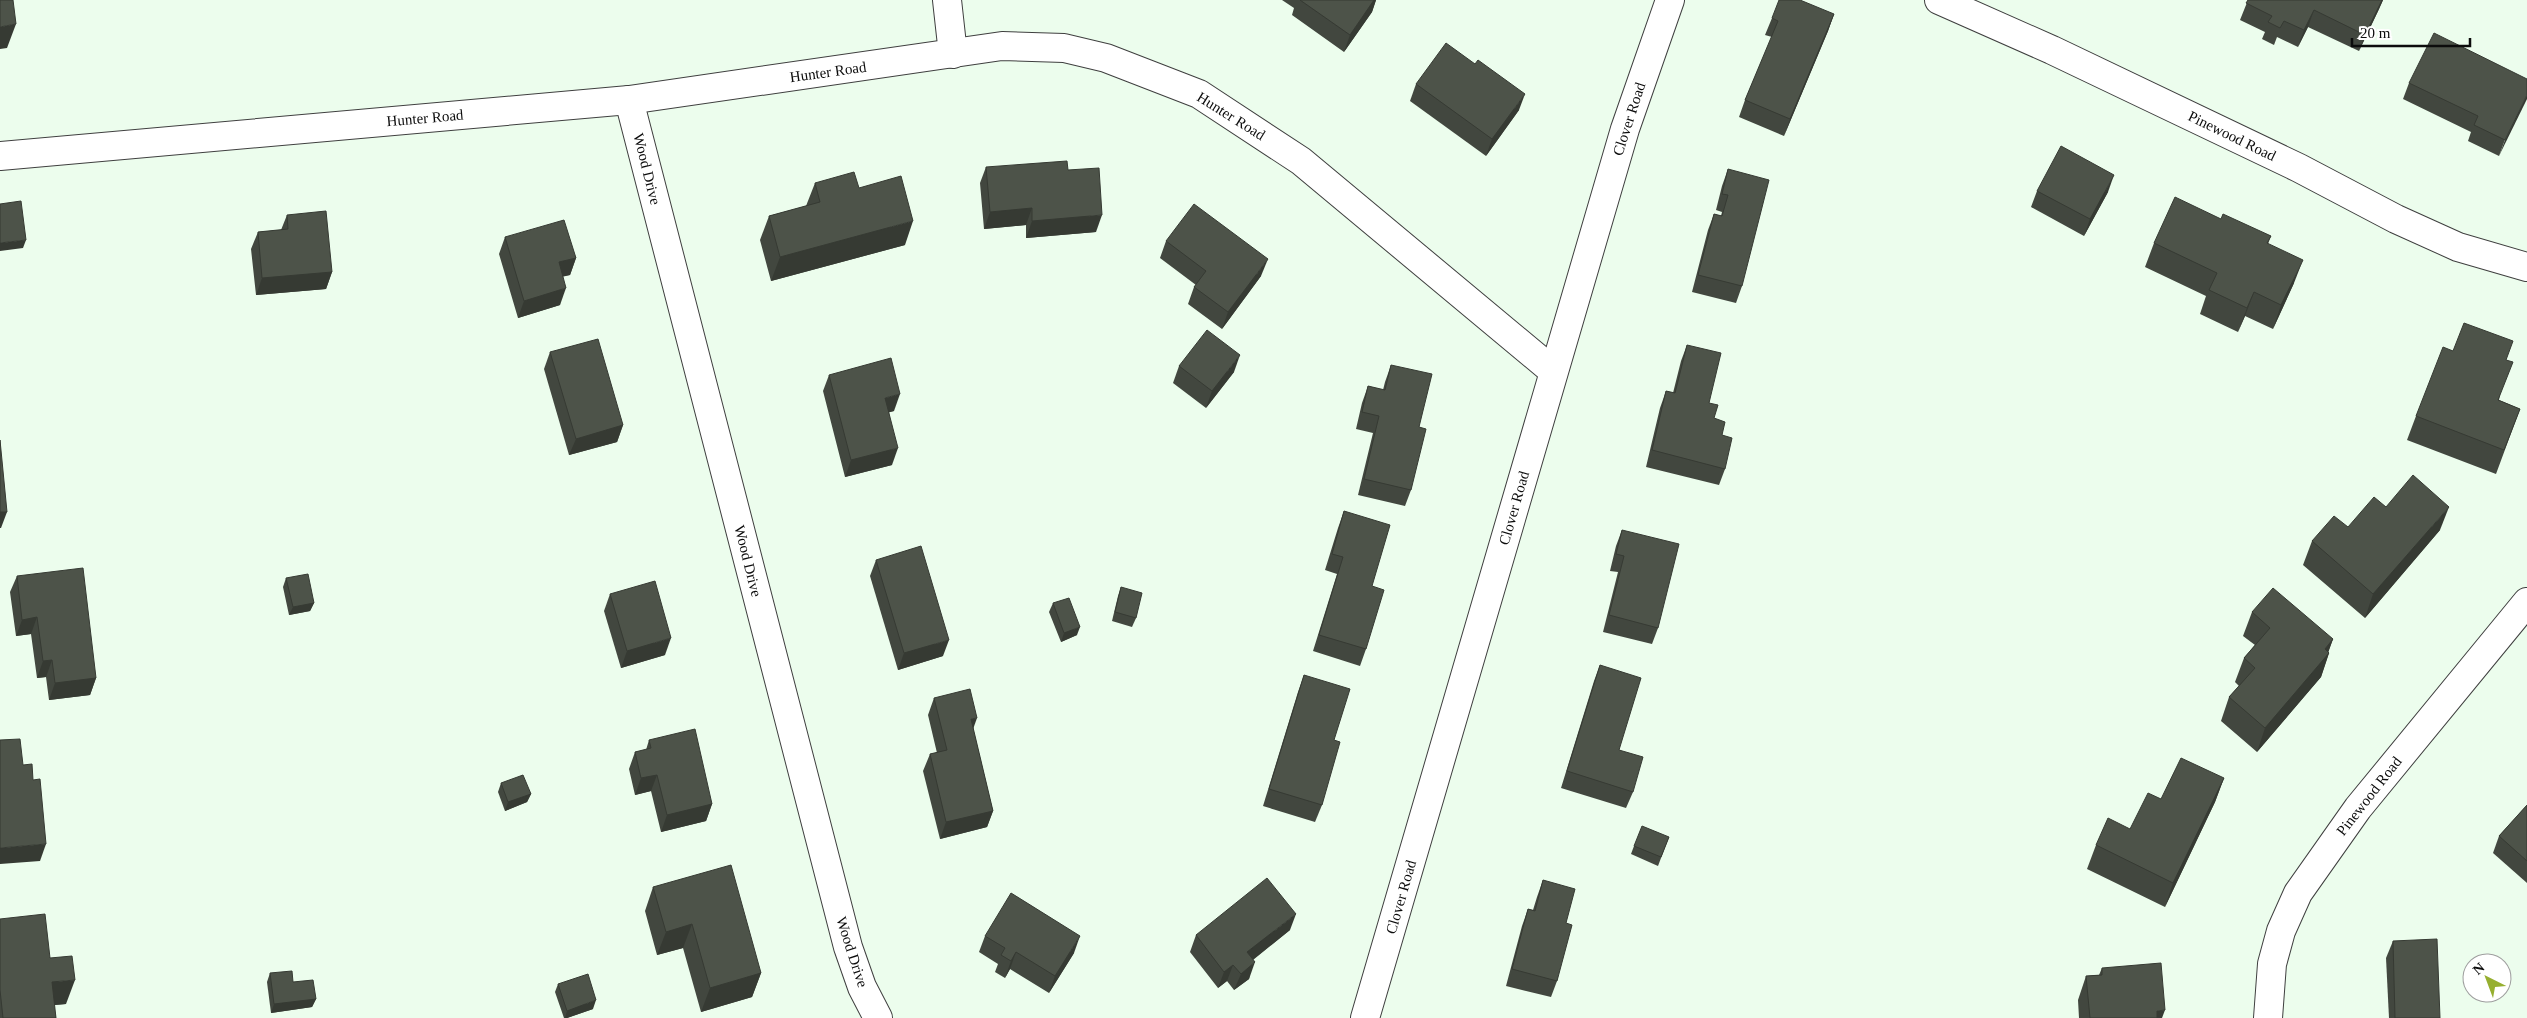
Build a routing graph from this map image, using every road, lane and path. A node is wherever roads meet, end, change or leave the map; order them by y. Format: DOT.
graph roads {
  1 [pos="947,0"];
  2 [pos="1670,0"];
  3 [pos="1939,0"];
  4 [pos="953,54"];
  5 [pos="629,100"];
  6 [pos="0,156"];
  7 [pos="2527,268"];
  8 [pos="1554,371"];
  9 [pos="2527,602"];
  10 [pos="878,1018"];
  11 [pos="1366,1018"];
  12 [pos="2268,1018"];
  1 -- 4 [label="street"];
  2 -- 8 [label="street, Clover Road"];
  3 -- 7 [label="street, Pinewood Road"];
  4 -- 5 [label="street, Hunter Road"];
  4 -- 8 [label="street, Hunter Road"];
  5 -- 6 [label="street, Hunter Road"];
  5 -- 10 [label="street, Wood Drive"];
  8 -- 11 [label="street, Clover Road"];
  9 -- 12 [label="street, Pinewood Road"];
}
